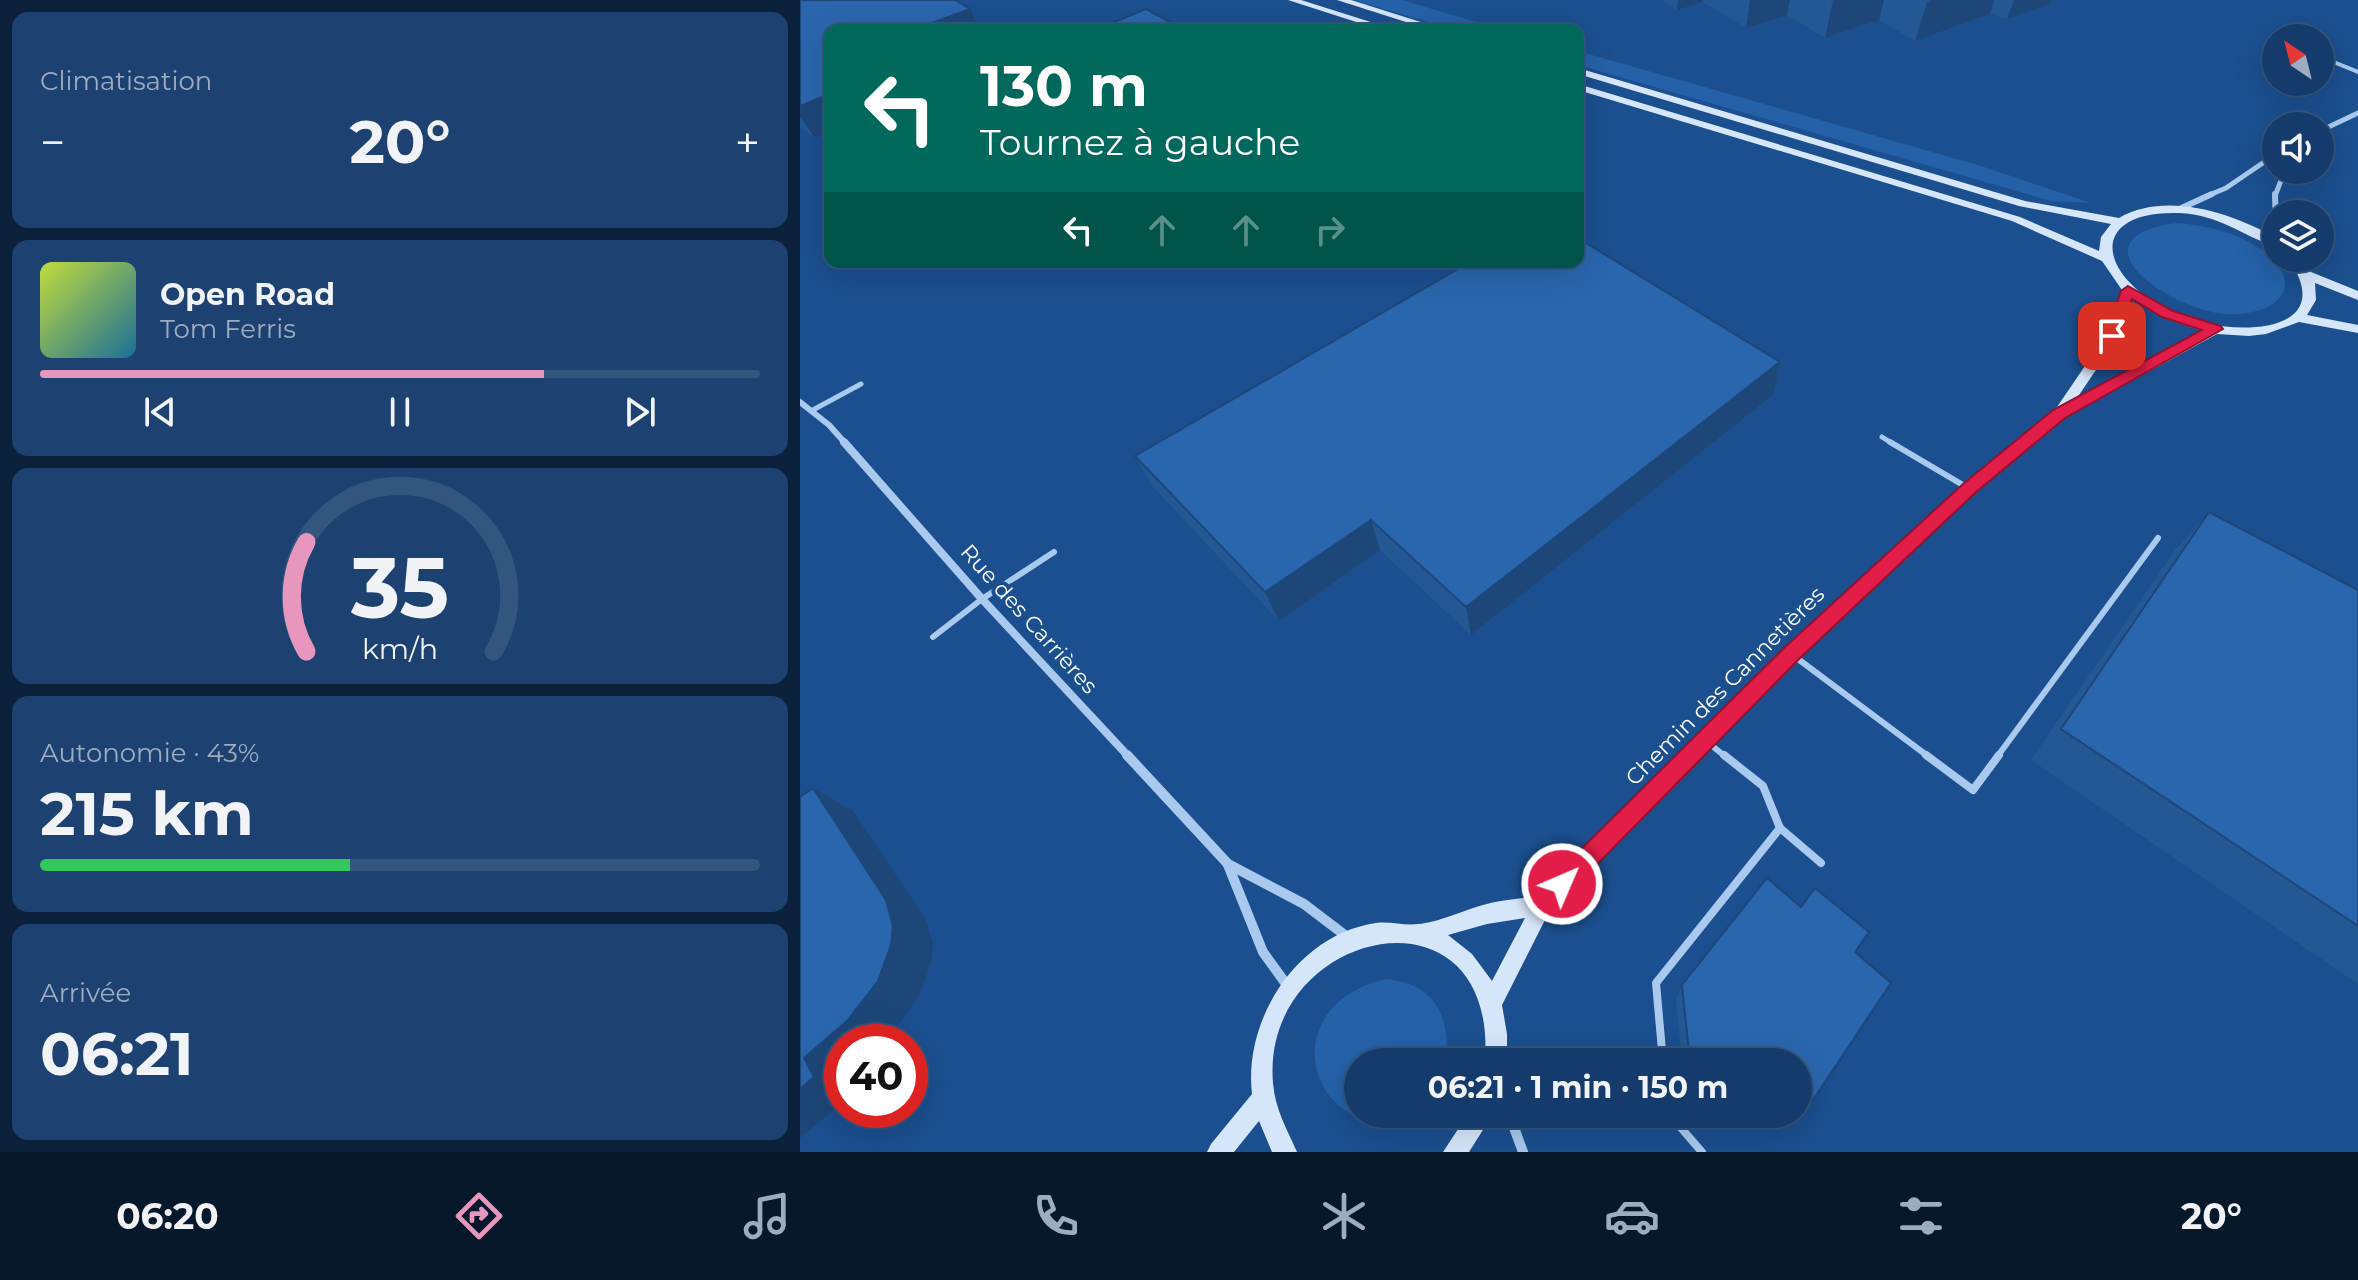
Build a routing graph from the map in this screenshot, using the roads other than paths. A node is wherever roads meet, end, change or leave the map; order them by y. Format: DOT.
graph roads {
  1 [pos="1292,0"];
  2 [pos="1341,0"];
  3 [pos="1371,24"];
  4 [pos="1421,24"];
  5 [pos="2336,63"];
  6 [pos="2358,72"];
  7 [pos="1584,73"];
  8 [pos="1584,89"];
  9 [pos="2358,113"];
  10 [pos="2334,124"];
  11 [pos="2262,164"];
  12 [pos="2177,210"];
  13 [pos="2120,222"];
  14 [pos="2262,236"];
  15 [pos="2105,258"];
  16 [pos="2305,272"];
  17 [pos="2307,275"];
  18 [pos="2128,291"];
  19 [pos="2358,296"];
  20 [pos="2299,318"];
  21 [pos="2216,329"];
  22 [pos="2358,329"];
  23 [pos="861,384"];
  24 [pos="800,402"];
  25 [pos="811,411"];
  26 [pos="2059,414"];
  27 [pos="1882,437"];
  28 [pos="1969,489"];
  29 [pos="2158,538"];
  30 [pos="1054,552"];
  31 [pos="982,599"];
  32 [pos="933,637"];
  33 [pos="1791,654"];
  34 [pos="1706,741"];
  35 [pos="1780,828"];
  36 [pos="1821,863"];
  37 [pos="1228,864"];
  38 [pos="1542,905"];
  39 [pos="1422,933"];
  40 [pos="1350,939"];
  41 [pos="1290,989"];
  42 [pos="1492,1002"];
  43 [pos="1497,1048"];
  44 [pos="1662,1048"];
  45 [pos="1263,1098"];
  46 [pos="1472,1128"];
  47 [pos="1514,1128"];
  48 [pos="1681,1128"];
  49 [pos="1219,1152"];
  50 [pos="1285,1152"];
  51 [pos="1455,1152"];
  52 [pos="1523,1152"];
  53 [pos="1702,1152"];
  1 -- 3 [label="main road"];
  2 -- 4 [label="main road"];
  5 -- 6 [label="lane"];
  7 -- 13 [label="main road"];
  8 -- 15 [label="main road"];
  9 -- 10 [label="street"];
  11 -- 12 [label="street"];
  12 -- 13 [label="main road"];
  12 -- 14 [label="main road"];
  13 -- 15 [label="main road"];
  15 -- 18 [label="main road"];
  16 -- 17 [label="main road"];
  17 -- 19 [label="main road"];
  17 -- 20 [label="main road"];
  18 -- 21 [label="main road"];
  18 -- 26 [label="main road, Chemin des Cannetières"];
  20 -- 21 [label="main road"];
  20 -- 22 [label="main road"];
  21 -- 26 [label="main road, Chemin des Cannetières"];
  23 -- 25 [label="lane"];
  24 -- 25 [label="street, Rue des Carrières"];
  25 -- 31 [label="street, Rue des Carrières"];
  26 -- 28 [label="main road, Chemin des Cannetières"];
  27 -- 28 [label="lane"];
  28 -- 33 [label="main road, Chemin des Cannetières"];
  29 -- 33 [label="lane"];
  30 -- 31 [label="lane"];
  31 -- 32 [label="lane"];
  31 -- 37 [label="street, Rue des Carrières"];
  33 -- 34 [label="main road, Chemin des Cannetières"];
  34 -- 35 [label="lane"];
  34 -- 38 [label="main road, Chemin des Cannetières"];
  35 -- 36 [label="lane"];
  35 -- 44 [label="lane"];
  37 -- 40 [label="street, Rue des Carrières"];
  37 -- 41 [label="street, Rue des Carrières"];
  38 -- 39 [label="main road"];
  38 -- 42 [label="main road, Chemin des Cannetières"];
  39 -- 40 [label="main road"];
  39 -- 42 [label="main road"];
  40 -- 41 [label="main road"];
  41 -- 45 [label="main road"];
  42 -- 43 [label="main road"];
  45 -- 49 [label="main road"];
  45 -- 50 [label="main road"];
  46 -- 51 [label="main road"];
  47 -- 52 [label="street"];
  48 -- 53 [label="lane"];
}
